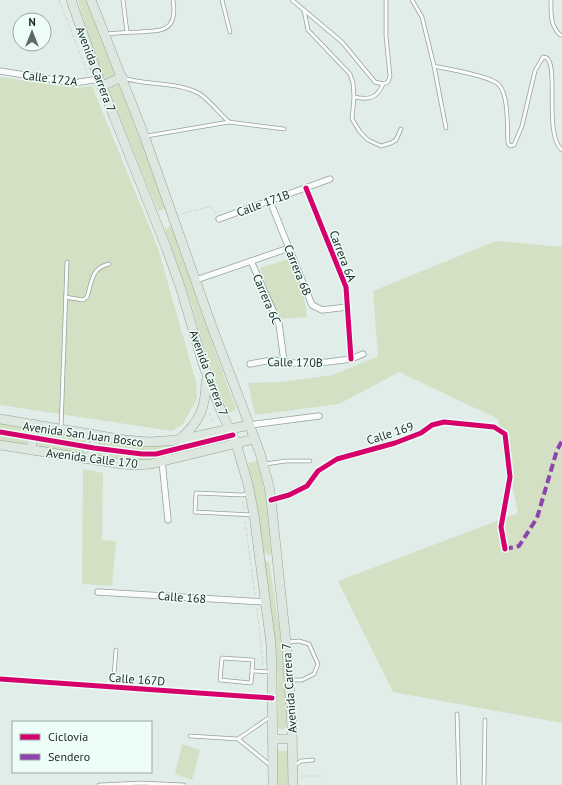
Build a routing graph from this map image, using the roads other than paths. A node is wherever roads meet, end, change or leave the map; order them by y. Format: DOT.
graph roads {
  1 [pos="71,0"];
  2 [pos="91,0"];
  3 [pos="123,0"];
  4 [pos="173,0"];
  5 [pos="222,0"];
  6 [pos="292,0"];
  7 [pos="386,0"];
  8 [pos="412,0"];
  9 [pos="551,0"];
  10 [pos="304,10"];
  11 [pos="127,32"];
  12 [pos="230,32"];
  13 [pos="104,34"];
  14 [pos="562,35"];
  15 [pos="554,60"];
  16 [pos="434,66"];
  17 [pos="0,71"];
  18 [pos="122,77"];
  19 [pos="98,82"];
  20 [pos="383,84"];
  21 [pos="354,97"];
  22 [pos="557,102"];
  23 [pos="229,122"];
  24 [pos="446,128"];
  25 [pos="284,129"];
  26 [pos="401,129"];
  27 [pos="145,137"];
  28 [pos="562,150"];
  29 [pos="330,179"];
  30 [pos="306,188"];
  31 [pos="270,201"];
  32 [pos="176,216"];
  33 [pos="219,219"];
  34 [pos="157,223"];
  35 [pos="289,248"];
  36 [pos="251,261"];
  37 [pos="67,262"];
  38 [pos="109,264"];
  39 [pos="196,280"];
  40 [pos="65,297"];
  41 [pos="347,307"];
  42 [pos="363,354"];
  43 [pos="351,359"];
  44 [pos="284,361"];
  45 [pos="250,364"];
  46 [pos="206,373"];
  47 [pos="319,416"];
  48 [pos="0,419"];
  49 [pos="34,424"];
  50 [pos="249,426"];
  51 [pos="61,428"];
  52 [pos="230,429"];
  53 [pos="91,434"];
  54 [pos="254,439"];
  55 [pos="179,440"];
  56 [pos="236,443"];
  57 [pos="0,445"];
  58 [pos="31,450"];
  59 [pos="86,459"];
  60 [pos="162,461"];
  61 [pos="310,461"];
  62 [pos="263,464"];
  63 [pos="246,495"];
  64 [pos="271,500"];
  65 [pos="249,515"];
  66 [pos="168,520"];
  67 [pos="505,549"];
  68 [pos="260,562"];
  69 [pos="277,563"];
  70 [pos="98,592"];
  71 [pos="266,602"];
  72 [pos="286,643"];
  73 [pos="116,650"];
  74 [pos="252,671"];
  75 [pos="268,672"];
  76 [pos="0,679"];
  77 [pos="289,680"];
  78 [pos="113,687"];
  79 [pos="272,698"];
  80 [pos="457,714"];
  81 [pos="272,715"];
  82 [pos="485,720"];
  83 [pos="190,736"];
  84 [pos="238,739"];
  85 [pos="272,739"];
  86 [pos="292,739"];
  87 [pos="314,760"];
  88 [pos="273,767"];
  89 [pos="292,776"];
  90 [pos="163,784"];
  91 [pos="99,785"];
  92 [pos="184,785"];
  93 [pos="273,785"];
  94 [pos="458,785"];
  95 [pos="484,785"];
  1 -- 19 [label="main road, Avenida Carrera 7"];
  2 -- 13 [label="main road, Avenida Carrera 7"];
  3 -- 11 [label="lane"];
  4 -- 11 [label="lane"];
  5 -- 12 [label="lane"];
  6 -- 10 [label="lane"];
  7 -- 20 [label="lane"];
  8 -- 16 [label="lane"];
  9 -- 14 [label="lane"];
  10 -- 20 [label="lane"];
  10 -- 21 [label="lane"];
  11 -- 13 [label="lane"];
  13 -- 18 [label="main road, Avenida Carrera 7"];
  15 -- 16 [label="lane"];
  16 -- 24 [label="lane"];
  17 -- 19 [label="street, Calle 172A"];
  18 -- 19 [label="main road"];
  18 -- 23 [label="lane"];
  18 -- 27 [label="main road, Avenida Carrera 7"];
  19 -- 34 [label="main road, Avenida Carrera 7"];
  20 -- 21 [label="lane"];
  21 -- 26 [label="lane"];
  22 -- 28 [label="lane"];
  23 -- 25 [label="lane"];
  23 -- 27 [label="lane"];
  27 -- 32 [label="main road, Avenida Carrera 7"];
  29 -- 30 [label="street, Calle 171B"];
  30 -- 31 [label="street, Calle 171B"];
  30 -- 41 [label="street, Carrera 6A"];
  31 -- 33 [label="street, Calle 171B"];
  31 -- 35 [label="street, Carrera 6B"];
  32 -- 34 [label="main road"];
  32 -- 39 [label="main road, Avenida Carrera 7"];
  34 -- 46 [label="main road, Avenida Carrera 7"];
  35 -- 36 [label="street"];
  35 -- 41 [label="street, Carrera 6B"];
  36 -- 39 [label="street"];
  36 -- 44 [label="street, Carrera 6C"];
  37 -- 40 [label="lane"];
  38 -- 40 [label="lane"];
  39 -- 50 [label="main road, Avenida Carrera 7"];
  40 -- 51 [label="lane"];
  41 -- 43 [label="street, Carrera 6A"];
  42 -- 43 [label="street, Calle 170B"];
  43 -- 44 [label="street, Calle 170B"];
  44 -- 45 [label="street, Calle 170B"];
  46 -- 52 [label="main road, Avenida Carrera 7"];
  46 -- 55 [label="main road"];
  47 -- 50 [label="street"];
  48 -- 49 [label="main road, Avenida Calle 170"];
  49 -- 51 [label="main road, Avenida Calle 170"];
  49 -- 58 [label="main road"];
  50 -- 52 [label="main road, Avenida Calle 170"];
  50 -- 54 [label="main road, Avenida Carrera 7"];
  51 -- 53 [label="main road, Avenida Calle 170"];
  52 -- 55 [label="main road, Avenida Calle 170"];
  52 -- 56 [label="main road, Avenida Carrera 7"];
  53 -- 55 [label="main road, Avenida Calle 170"];
  53 -- 59 [label="main road"];
  54 -- 56 [label="main road, Avenida Calle 170"];
  54 -- 62 [label="main road, Avenida Carrera 7"];
  56 -- 60 [label="main road, Avenida Calle 170"];
  56 -- 63 [label="main road, Avenida Carrera 7"];
  57 -- 58 [label="main road, Avenida Calle 170"];
  58 -- 59 [label="main road, Avenida Calle 170"];
  59 -- 60 [label="main road, Avenida Calle 170"];
  60 -- 66 [label="street"];
  61 -- 62 [label="lane"];
  62 -- 64 [label="main road, Avenida Carrera 7"];
  63 -- 65 [label="main road, Avenida Carrera 7"];
  63 -- 65 [label="lane"];
  64 -- 67 [label="street, Calle 169"];
  64 -- 69 [label="main road, Avenida Carrera 7"];
  65 -- 68 [label="main road, Avenida Carrera 7"];
  68 -- 69 [label="main road"];
  68 -- 71 [label="main road, Avenida Carrera 7"];
  69 -- 72 [label="main road, Avenida Carrera 7"];
  70 -- 71 [label="street, Calle 168"];
  71 -- 75 [label="main road, Avenida Carrera 7"];
  72 -- 77 [label="main road, Avenida Carrera 7"];
  72 -- 77 [label="lane"];
  73 -- 78 [label="lane"];
  74 -- 74 [label="lane"];
  74 -- 75 [label="lane"];
  75 -- 79 [label="main road, Avenida Carrera 7"];
  76 -- 78 [label="street, Calle 167D"];
  77 -- 86 [label="main road, Avenida Carrera 7"];
  78 -- 79 [label="street, Calle 167D"];
  79 -- 81 [label="main road, Avenida Carrera 7"];
  80 -- 94 [label="lane"];
  81 -- 84 [label="lane"];
  81 -- 85 [label="main road, Avenida Carrera 7"];
  82 -- 95 [label="lane"];
  83 -- 84 [label="lane"];
  84 -- 88 [label="lane"];
  85 -- 86 [label="main road"];
  85 -- 88 [label="main road, Avenida Carrera 7"];
  86 -- 89 [label="main road, Avenida Carrera 7"];
  87 -- 89 [label="lane"];
  88 -- 93 [label="main road, Avenida Carrera 7"];
  90 -- 91 [label="lane"];
  90 -- 92 [label="lane"];
}
